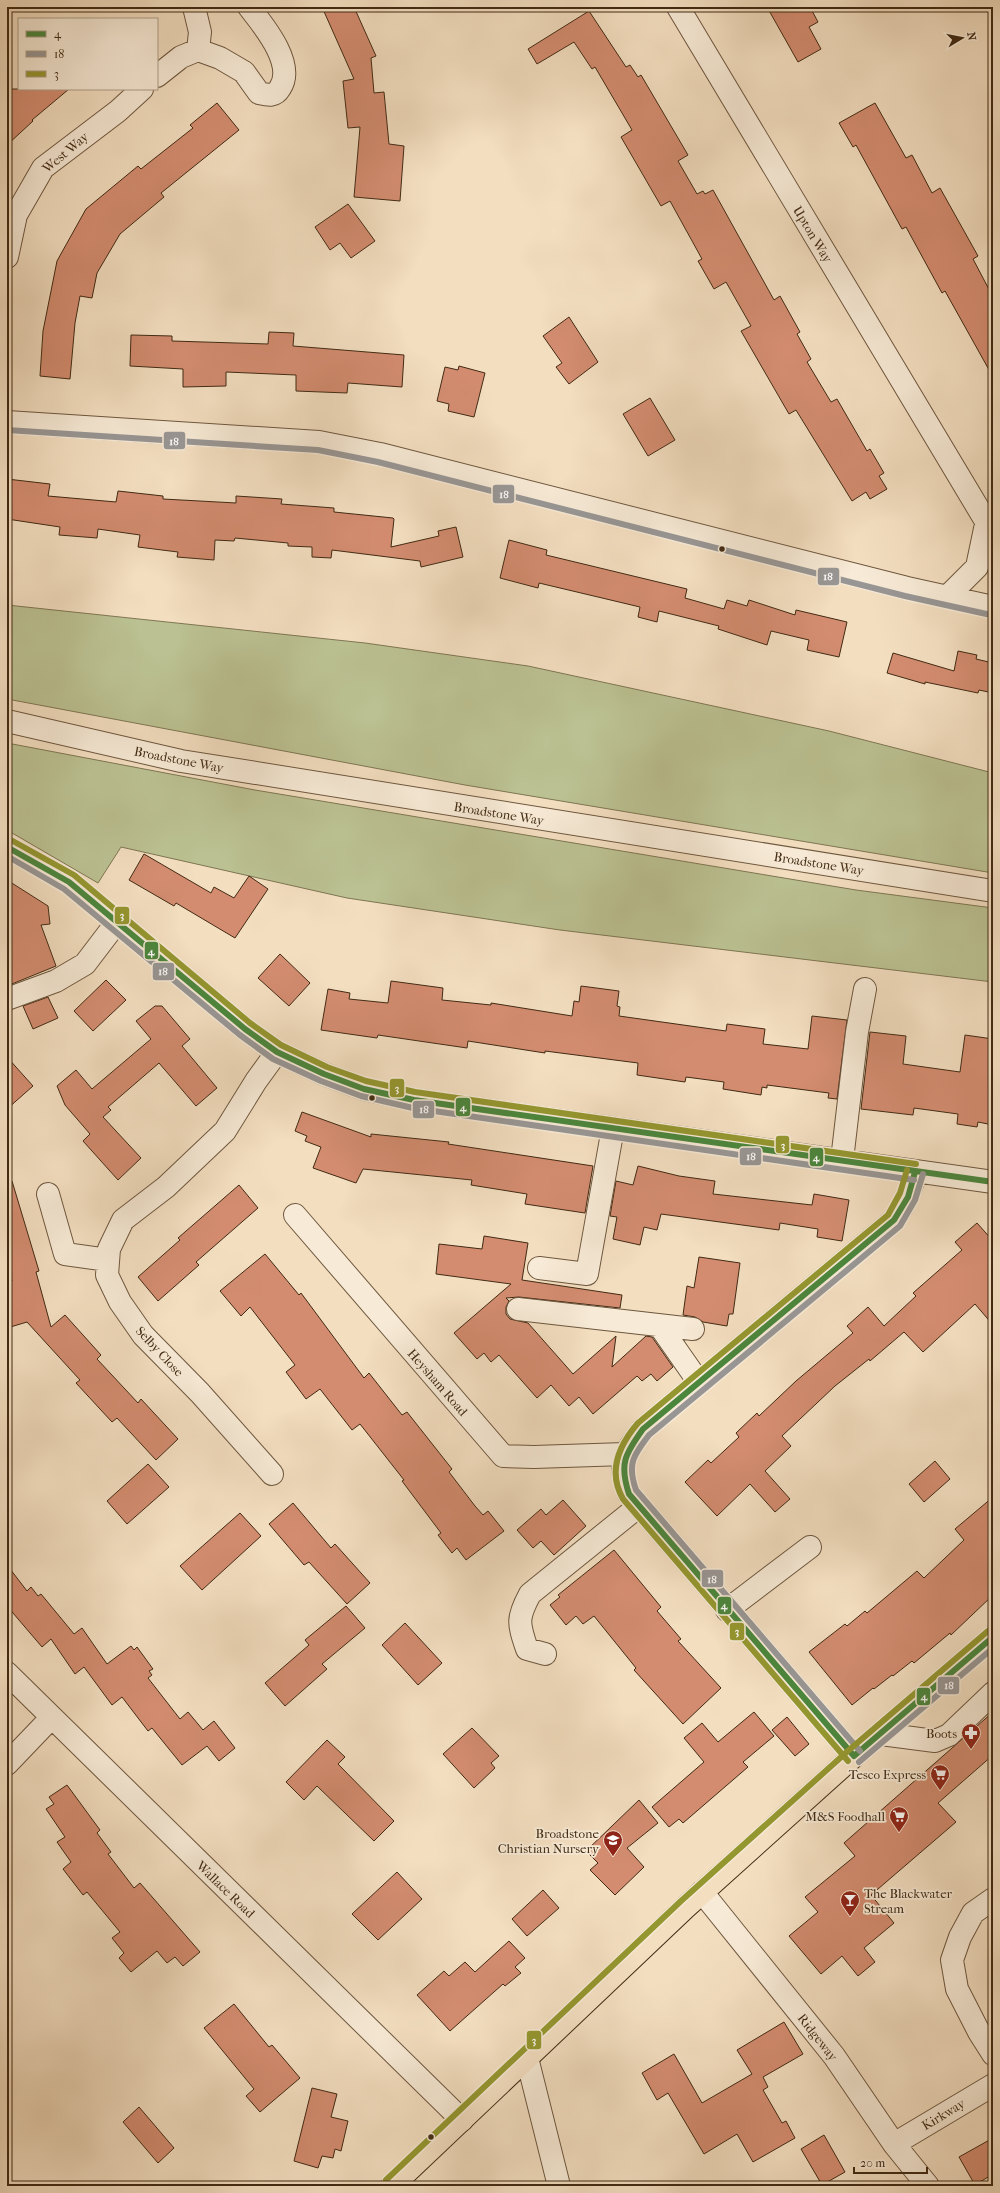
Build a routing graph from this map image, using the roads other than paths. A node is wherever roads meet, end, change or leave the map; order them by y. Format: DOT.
graph roads {
  1 [pos="194,7"];
  2 [pos="249,7"];
  3 [pos="678,7"];
  4 [pos="198,50"];
  5 [pos="158,75"];
  6 [pos="141,90"];
  7 [pos="7,256"];
  8 [pos="7,422"];
  9 [pos="989,528"];
  10 [pos="947,597"];
  11 [pos="993,607"];
  12 [pos="7,721"];
  13 [pos="7,847"];
  14 [pos="993,891"];
  15 [pos="117,922"];
  16 [pos="865,989"];
  17 [pos="7,999"];
  18 [pos="278,1052"];
  19 [pos="613,1128"];
  20 [pos="842,1160"];
  21 [pos="915,1172"];
  22 [pos="993,1182"];
  23 [pos="48,1194"];
  24 [pos="296,1215"];
  25 [pos="108,1260"];
  26 [pos="539,1268"];
  27 [pos="518,1309"];
  28 [pos="659,1325"];
  29 [pos="693,1329"];
  30 [pos="698,1381"];
  31 [pos="625,1454"];
  32 [pos="272,1474"];
  33 [pos="639,1506"];
  34 [pos="810,1547"];
  35 [pos="727,1610"];
  36 [pos="993,1637"];
  37 [pos="545,1654"];
  38 [pos="7,1673"];
  39 [pos="993,1693"];
  40 [pos="51,1718"];
  41 [pos="881,1734"];
  42 [pos="857,1753"];
  43 [pos="7,1764"];
  44 [pos="702,1892"];
  45 [pos="993,1899"];
  46 [pos="993,2054"];
  47 [pos="527,2058"];
  48 [pos="993,2085"];
  49 [pos="462,2120"];
  50 [pos="894,2144"];
  51 [pos="392,2186"];
  52 [pos="559,2186"];
  53 [pos="928,2186"];
  1 -- 4 [label="street"];
  2 -- 4 [label="street"];
  3 -- 9 [label="street, Upton Way"];
  4 -- 5 [label="street"];
  6 -- 7 [label="street, West Way"];
  8 -- 10 [label="street"];
  9 -- 10 [label="street, Upton Way"];
  10 -- 11 [label="street"];
  12 -- 14 [label="street, Broadstone Way"];
  13 -- 15 [label="street"];
  15 -- 17 [label="street"];
  15 -- 18 [label="street"];
  16 -- 20 [label="street"];
  18 -- 19 [label="street"];
  18 -- 25 [label="street, Selby Close"];
  19 -- 20 [label="street"];
  19 -- 26 [label="street"];
  20 -- 21 [label="street"];
  21 -- 22 [label="street"];
  21 -- 30 [label="street"];
  23 -- 25 [label="street"];
  24 -- 31 [label="street, Heysham Road"];
  25 -- 32 [label="street, Selby Close"];
  27 -- 28 [label="street"];
  28 -- 29 [label="street"];
  28 -- 30 [label="street"];
  30 -- 31 [label="street"];
  31 -- 33 [label="street"];
  33 -- 35 [label="street"];
  33 -- 37 [label="street"];
  34 -- 35 [label="street"];
  35 -- 42 [label="street"];
  36 -- 41 [label="main road"];
  38 -- 40 [label="street, Wallace Road"];
  39 -- 41 [label="street"];
  40 -- 43 [label="street"];
  40 -- 49 [label="street, Wallace Road"];
  41 -- 42 [label="main road"];
  42 -- 44 [label="main road"];
  44 -- 47 [label="main road"];
  44 -- 50 [label="street, Ridgeway"];
  45 -- 46 [label="street"];
  47 -- 49 [label="main road"];
  47 -- 52 [label="street"];
  48 -- 50 [label="street, Kirkway"];
  49 -- 51 [label="main road"];
  50 -- 53 [label="street, Ridgeway"];
}
